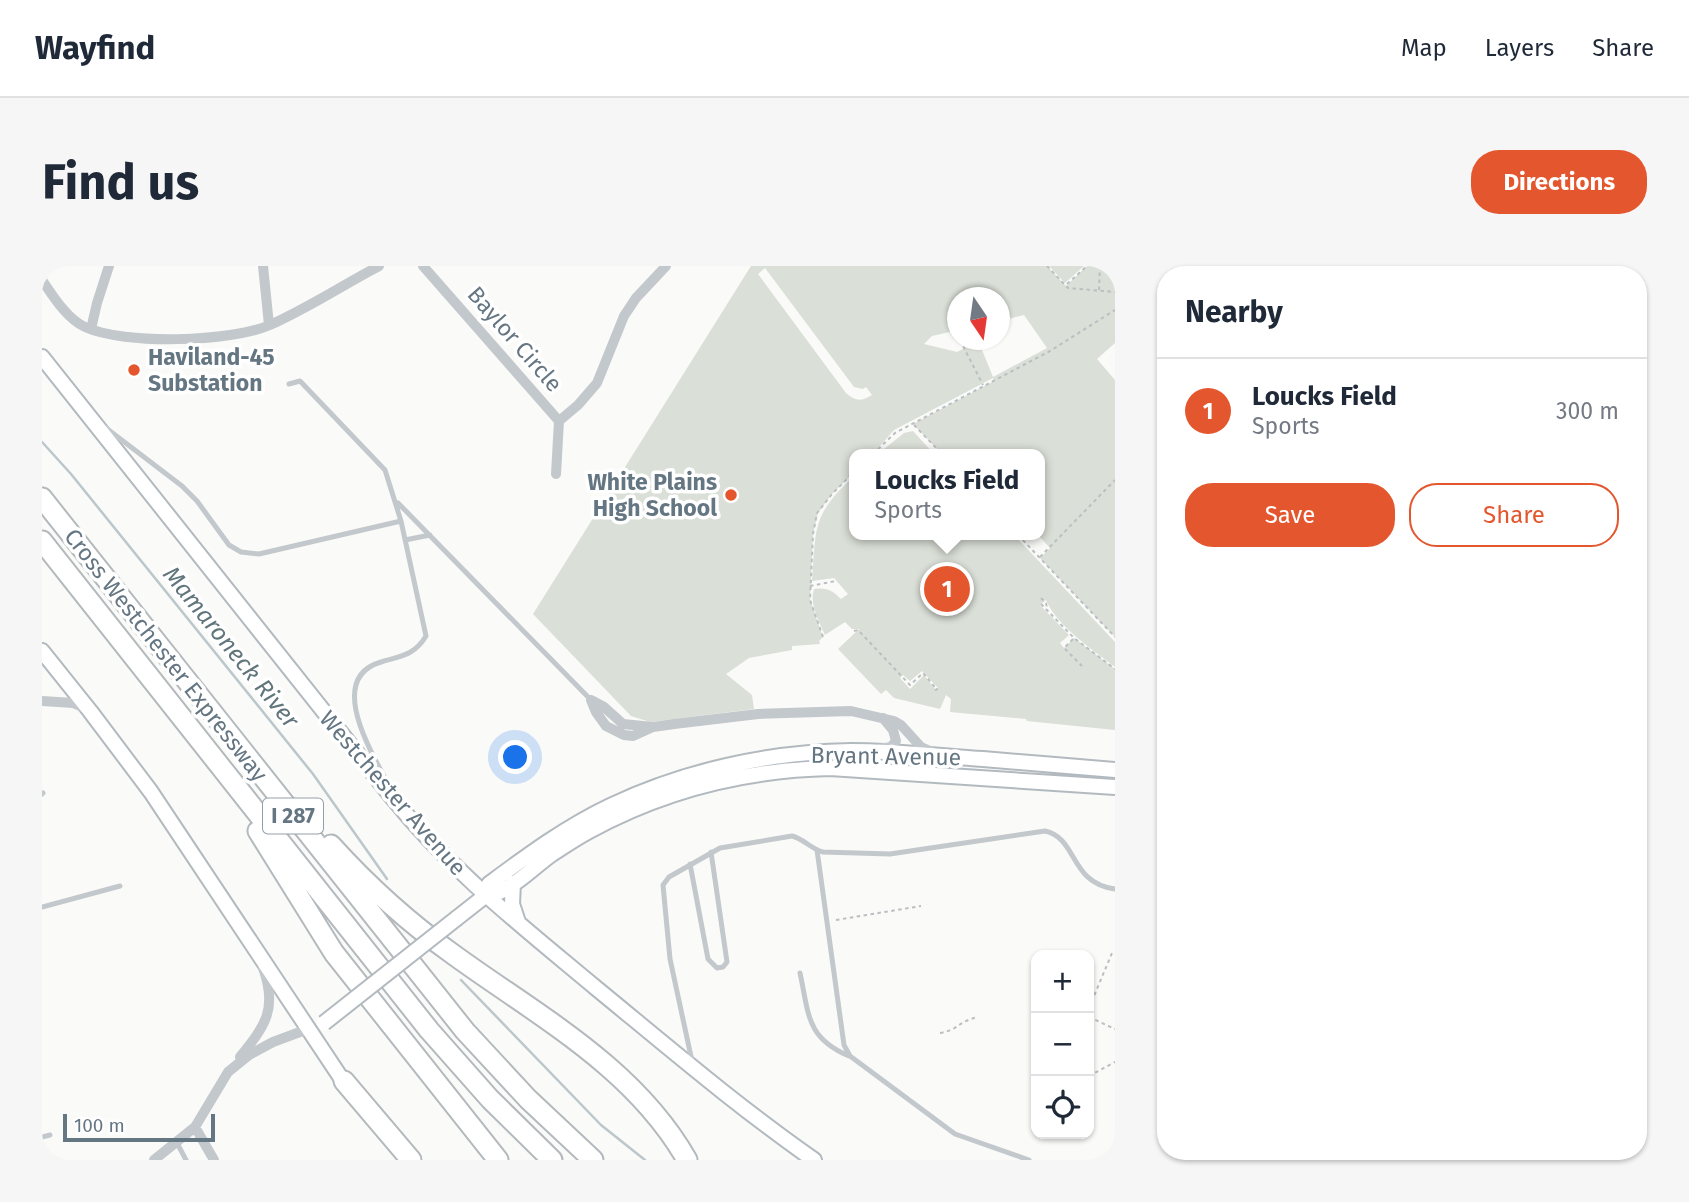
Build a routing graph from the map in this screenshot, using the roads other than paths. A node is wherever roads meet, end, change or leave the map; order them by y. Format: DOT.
graph roads {
  1 [pos="109,266"];
  2 [pos="263,266"];
  3 [pos="379,266"];
  4 [pos="423,266"];
  5 [pos="666,266"];
  6 [pos="42,280"];
  7 [pos="269,325"];
  8 [pos="91,329"];
  9 [pos="42,357"];
  10 [pos="289,384"];
  11 [pos="77,401"];
  12 [pos="559,421"];
  13 [pos="556,474"];
  14 [pos="42,498"];
  15 [pos="396,500"];
  16 [pos="401,521"];
  17 [pos="430,535"];
  18 [pos="405,540"];
  19 [pos="42,541"];
  20 [pos="42,651"];
  21 [pos="591,699"];
  22 [pos="42,701"];
  23 [pos="90,711"];
  24 [pos="883,718"];
  25 [pos="236,744"];
  26 [pos="870,752"];
  27 [pos="212,756"];
  28 [pos="940,756"];
  29 [pos="1115,770"];
  30 [pos="1115,787"];
  31 [pos="402,810"];
  32 [pos="817,850"];
  33 [pos="711,852"];
  34 [pos="690,864"];
  35 [pos="513,883"];
  36 [pos="120,886"];
  37 [pos="1115,889"];
  38 [pos="485,896"];
  39 [pos="42,908"];
  40 [pos="519,924"];
  41 [pos="259,955"];
  42 [pos="800,973"];
  43 [pos="308,1029"];
  44 [pos="852,1058"];
  45 [pos="696,1070"];
  46 [pos="228,1072"];
  47 [pos="344,1082"];
  48 [pos="195,1127"];
  49 [pos="50,1135"];
  50 [pos="42,1137"];
  51 [pos="177,1143"];
  52 [pos="154,1160"];
  53 [pos="186,1160"];
  54 [pos="214,1160"];
  55 [pos="398,1160"];
  56 [pos="411,1160"];
  57 [pos="498,1160"];
  58 [pos="552,1160"];
  59 [pos="593,1160"];
  60 [pos="687,1160"];
  61 [pos="814,1160"];
  62 [pos="1029,1160"];
  1 -- 8 [label="street"];
  2 -- 7 [label="street"];
  3 -- 7 [label="street"];
  4 -- 12 [label="street, Baylor Circle"];
  5 -- 12 [label="street, Baylor Circle"];
  6 -- 8 [label="street"];
  7 -- 8 [label="street"];
  9 -- 11 [label="main road, Westchester Avenue"];
  10 -- 15 [label="lane"];
  11 -- 16 [label="lane"];
  11 -- 31 [label="main road, Westchester Avenue"];
  12 -- 13 [label="street"];
  14 -- 25 [label="highway, Cross Westchester Expressway / I 287"];
  15 -- 16 [label="lane"];
  15 -- 17 [label="lane"];
  16 -- 18 [label="lane"];
  17 -- 18 [label="lane"];
  17 -- 21 [label="lane"];
  18 -- 31 [label="lane"];
  19 -- 27 [label="highway, Cross Westchester Expressway / I 287"];
  20 -- 23 [label="main road"];
  21 -- 24 [label="street"];
  22 -- 23 [label="street"];
  23 -- 41 [label="main road"];
  24 -- 26 [label="street"];
  24 -- 28 [label="street"];
  25 -- 59 [label="highway, Cross Westchester Expressway / I 287"];
  25 -- 60 [label="highway"];
  26 -- 28 [label="main road, Bryant Avenue"];
  26 -- 38 [label="main road, Bryant Avenue"];
  27 -- 57 [label="highway"];
  27 -- 58 [label="highway, Cross Westchester Expressway / I 287"];
  28 -- 29 [label="main road, Bryant Avenue"];
  30 -- 35 [label="main road, Bryant Avenue"];
  31 -- 38 [label="main road, Westchester Avenue"];
  32 -- 33 [label="lane"];
  32 -- 37 [label="lane"];
  32 -- 44 [label="lane"];
  33 -- 34 [label="lane"];
  33 -- 34 [label="lane"];
  34 -- 45 [label="lane"];
  35 -- 38 [label="main road, Bryant Avenue"];
  35 -- 40 [label="main road"];
  36 -- 39 [label="lane"];
  38 -- 40 [label="main road, Westchester Avenue"];
  38 -- 43 [label="main road, Bryant Avenue, bridge"];
  40 -- 45 [label="main road, Westchester Avenue"];
  41 -- 43 [label="main road"];
  41 -- 46 [label="street"];
  42 -- 44 [label="lane"];
  43 -- 46 [label="street, Bryant Avenue"];
  43 -- 47 [label="main road"];
  44 -- 62 [label="lane"];
  45 -- 61 [label="main road, Westchester Avenue"];
  46 -- 48 [label="street, Bryant Avenue"];
  47 -- 55 [label="main road"];
  47 -- 56 [label="highway"];
  48 -- 51 [label="street, Bryant Avenue"];
  48 -- 54 [label="street"];
  49 -- 50 [label="lane"];
  51 -- 52 [label="street, Bryant Avenue"];
  51 -- 53 [label="lane"];
}
